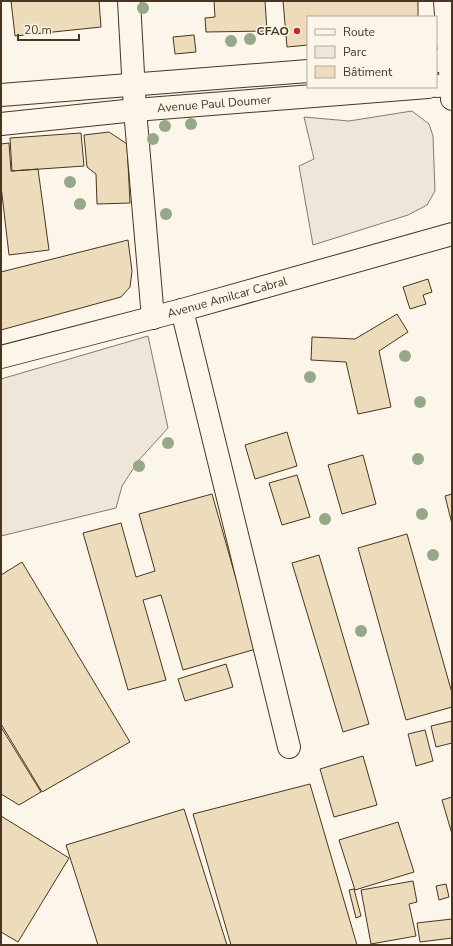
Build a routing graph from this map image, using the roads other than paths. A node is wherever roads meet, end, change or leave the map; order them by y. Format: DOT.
graph roads {
  1 [pos="130,1"];
  2 [pos="445,1"];
  3 [pos="446,61"];
  4 [pos="307,71"];
  5 [pos="134,84"];
  6 [pos="415,88"];
  7 [pos="448,89"];
  8 [pos="1,95"];
  9 [pos="135,110"];
  10 [pos="1,124"];
  11 [pos="452,234"];
  12 [pos="182,310"];
  13 [pos="153,318"];
  14 [pos="1,357"];
  15 [pos="289,747"];
  1 -- 5 [label="main road"];
  2 -- 3 [label="main road"];
  3 -- 7 [label="main road"];
  4 -- 5 [label="main road"];
  5 -- 8 [label="main road"];
  5 -- 9 [label="main road"];
  6 -- 9 [label="main road, Avenue Paul Doumer"];
  9 -- 10 [label="main road, Avenue Paul Doumer"];
  9 -- 13 [label="main road"];
  11 -- 12 [label="main road, Avenue Amilcar Cabral"];
  12 -- 13 [label="main road, Avenue Amilcar Cabral"];
  12 -- 15 [label="main road"];
  13 -- 14 [label="main road, Avenue Amilcar Cabral"];
}
